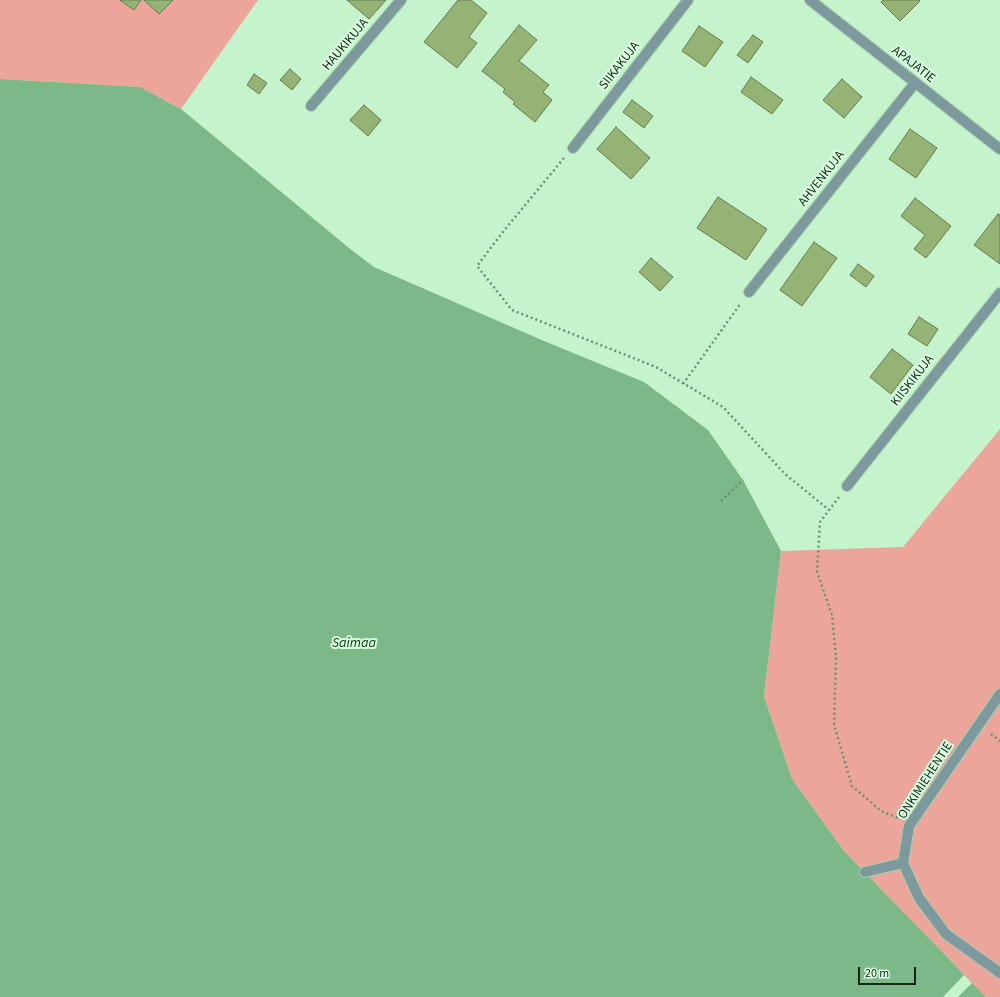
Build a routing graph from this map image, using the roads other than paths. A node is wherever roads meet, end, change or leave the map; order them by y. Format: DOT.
graph roads {
  1 [pos="401,0"];
  2 [pos="688,0"];
  3 [pos="810,0"];
  4 [pos="915,83"];
  5 [pos="311,106"];
  6 [pos="573,148"];
  7 [pos="1000,149"];
  8 [pos="749,292"];
  9 [pos="1000,293"];
  10 [pos="847,486"];
  11 [pos="1000,694"];
  12 [pos="903,864"];
  13 [pos="865,872"];
  14 [pos="1000,973"];
  1 -- 5 [label="street, HAUKIKUJA"];
  2 -- 6 [label="street, SIIKAKUJA"];
  3 -- 4 [label="street, APAJATIE"];
  4 -- 7 [label="street, APAJATIE"];
  4 -- 8 [label="street, AHVENKUJA"];
  9 -- 10 [label="street, KIISKIKUJA"];
  11 -- 12 [label="street, ONKIMIEHENTIE"];
  12 -- 13 [label="street"];
  12 -- 14 [label="street"];
}
